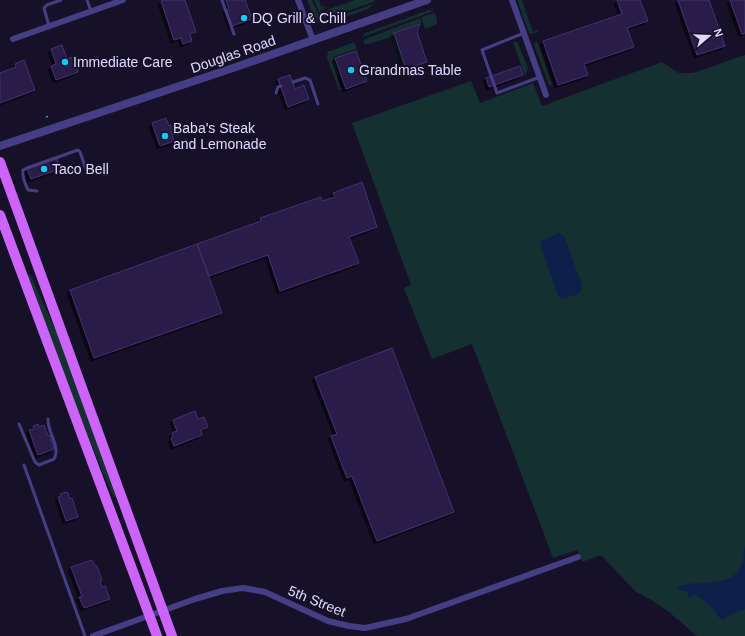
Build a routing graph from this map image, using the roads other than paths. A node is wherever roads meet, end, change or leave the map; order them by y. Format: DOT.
graph roads {
  1 [pos="61,0"];
  2 [pos="87,0"];
  3 [pos="123,0"];
  4 [pos="222,0"];
  5 [pos="298,0"];
  6 [pos="427,0"];
  7 [pos="512,0"];
  8 [pos="91,11"];
  9 [pos="49,26"];
  10 [pos="234,34"];
  11 [pos="524,34"];
  12 [pos="12,39"];
  13 [pos="313,40"];
  14 [pos="540,77"];
  15 [pos="293,82"];
  16 [pos="281,86"];
  17 [pos="276,93"];
  18 [pos="546,95"];
  19 [pos="318,104"];
  20 [pos="0,146"];
  21 [pos="0,162"];
  22 [pos="87,172"];
  23 [pos="37,191"];
  24 [pos="0,215"];
  25 [pos="48,419"];
  26 [pos="19,424"];
  27 [pos="24,465"];
  28 [pos="578,557"];
  29 [pos="163,610"];
  30 [pos="149,615"];
  31 [pos="85,636"];
  32 [pos="93,636"];
  33 [pos="157,636"];
  34 [pos="172,636"];
  1 -- 9 [label="lane"];
  2 -- 8 [label="lane"];
  3 -- 8 [label="street"];
  4 -- 10 [label="lane"];
  5 -- 13 [label="street"];
  6 -- 13 [label="street, Douglas Road"];
  7 -- 11 [label="street"];
  8 -- 9 [label="street"];
  9 -- 12 [label="street"];
  11 -- 14 [label="street"];
  11 -- 14 [label="lane"];
  13 -- 20 [label="street, Douglas Road"];
  14 -- 18 [label="street"];
  15 -- 19 [label="lane"];
  16 -- 17 [label="lane"];
  21 -- 29 [label="main road"];
  22 -- 23 [label="lane"];
  24 -- 30 [label="main road"];
  25 -- 26 [label="lane"];
  27 -- 31 [label="lane"];
  28 -- 29 [label="street, 5th Street"];
  29 -- 30 [label="street, 5th Street"];
  29 -- 34 [label="main road"];
  30 -- 32 [label="street, 5th Street"];
  30 -- 33 [label="main road"];
}
